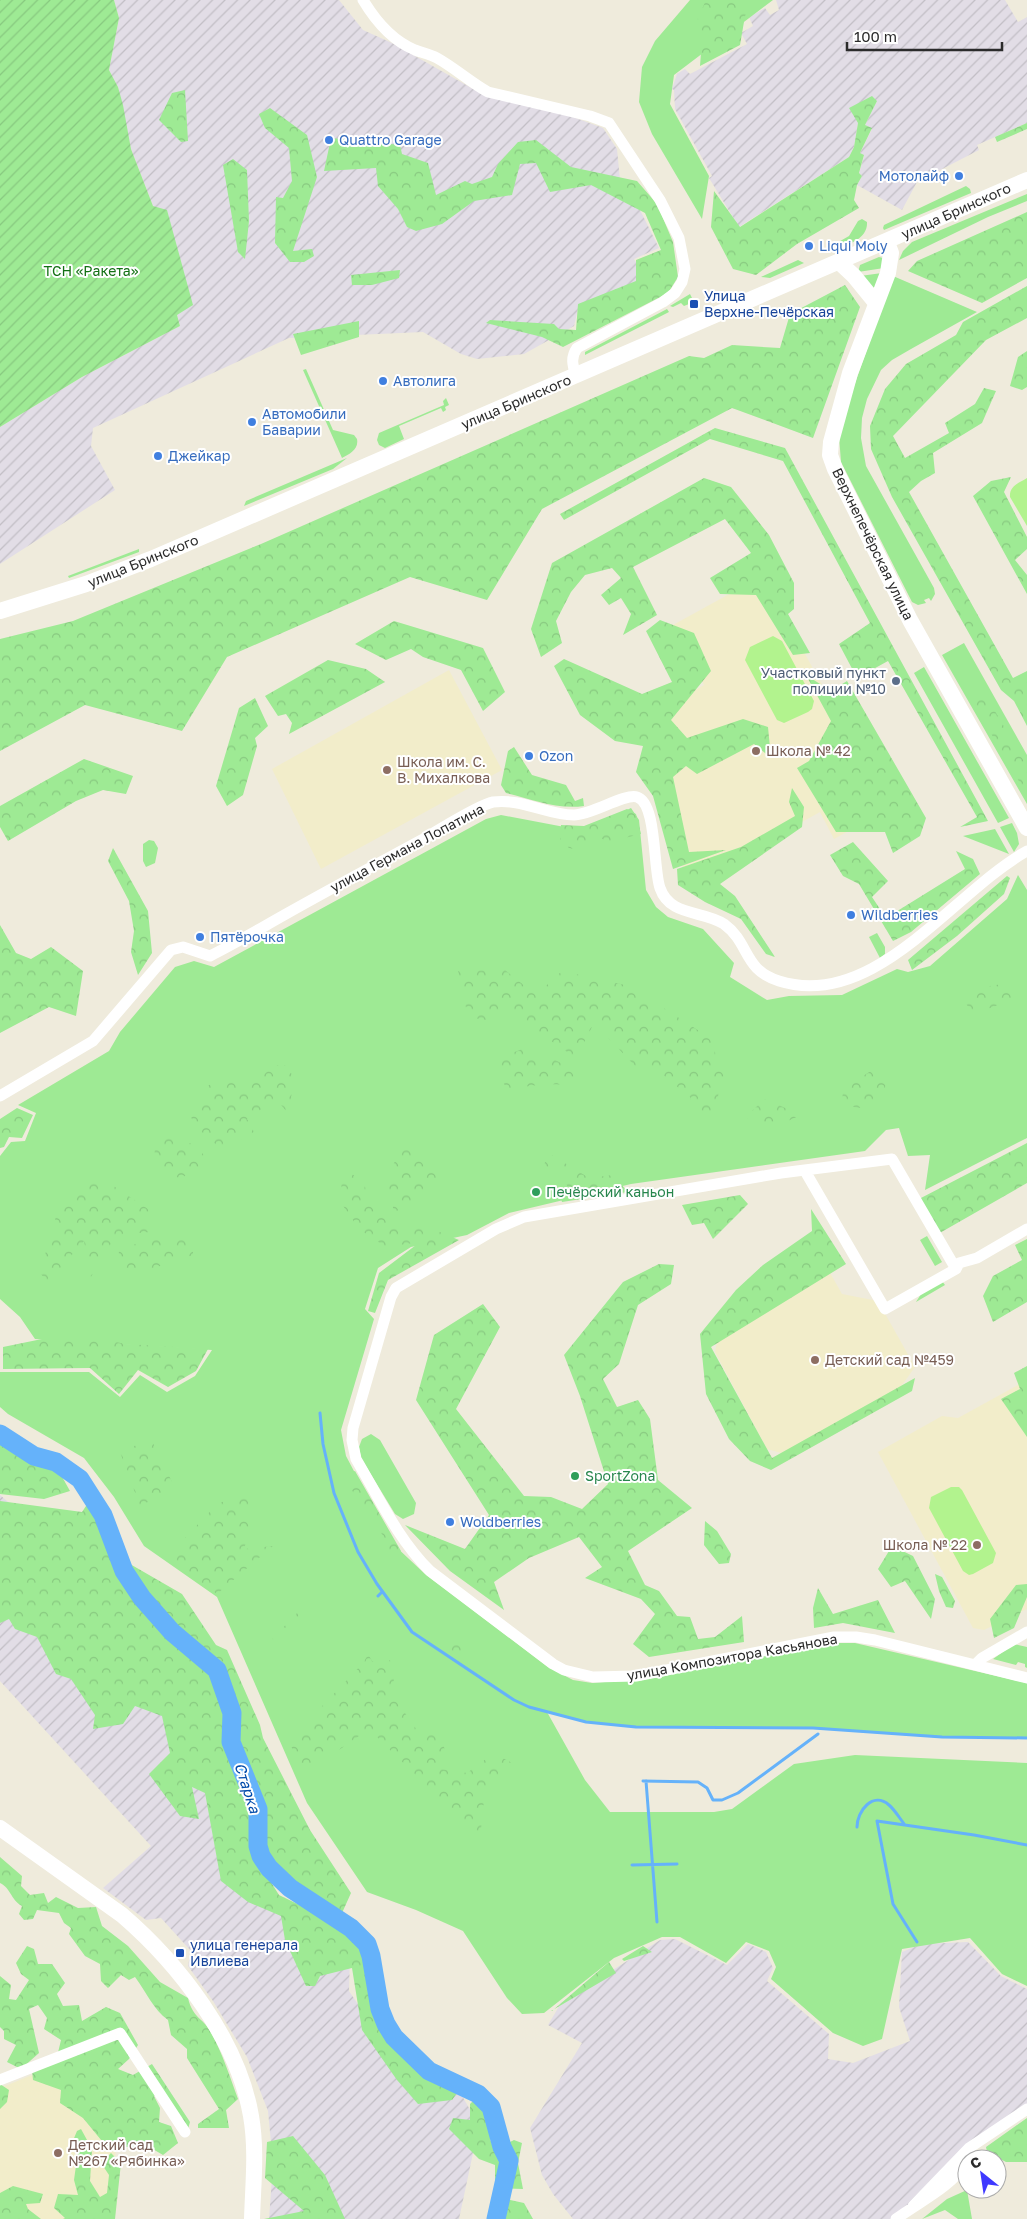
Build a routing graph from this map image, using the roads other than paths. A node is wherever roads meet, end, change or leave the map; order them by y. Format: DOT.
graph roads {
  1 [pos="363,0"];
  2 [pos="1027,180"];
  3 [pos="887,242"];
  4 [pos="839,262"];
  5 [pos="876,303"];
  6 [pos="576,376"];
  7 [pos="0,611"];
  8 [pos="1027,828"];
  9 [pos="1027,851"];
  10 [pos="0,1096"];
  11 [pos="805,1171"];
  12 [pos="1027,1229"];
  13 [pos="956,1268"];
  14 [pos="1027,1632"];
  15 [pos="975,1665"];
  16 [pos="1027,1678"];
  17 [pos="0,1828"];
  18 [pos="0,2080"];
  19 [pos="1027,2109"];
  20 [pos="185,2132"];
  21 [pos="986,2136"];
  22 [pos="976,2149"];
  23 [pos="957,2176"];
  24 [pos="913,2206"];
  25 [pos="252,2219"];
  26 [pos="896,2219"];
  1 -- 6 [label="street"];
  2 -- 3 [label="street, улица Бринского"];
  3 -- 4 [label="street, улица Бринского"];
  3 -- 5 [label="street, Верхнепечёрская улица"];
  4 -- 5 [label="street"];
  4 -- 6 [label="street, улица Бринского"];
  5 -- 8 [label="street, Верхнепечёрская улица"];
  6 -- 7 [label="street, улица Бринского"];
  9 -- 10 [label="street, улица Германа Лопатина"];
  11 -- 13 [label="street"];
  11 -- 13 [label="street"];
  11 -- 15 [label="street, улица Композитора Касьянова"];
  12 -- 13 [label="street"];
  14 -- 15 [label="street"];
  15 -- 16 [label="street, улица Композитора Касьянова"];
  17 -- 25 [label="street"];
  18 -- 20 [label="street"];
  19 -- 21 [label="street"];
  21 -- 22 [label="street"];
  21 -- 24 [label="street"];
  23 -- 24 [label="street"];
  24 -- 26 [label="street"];
}
